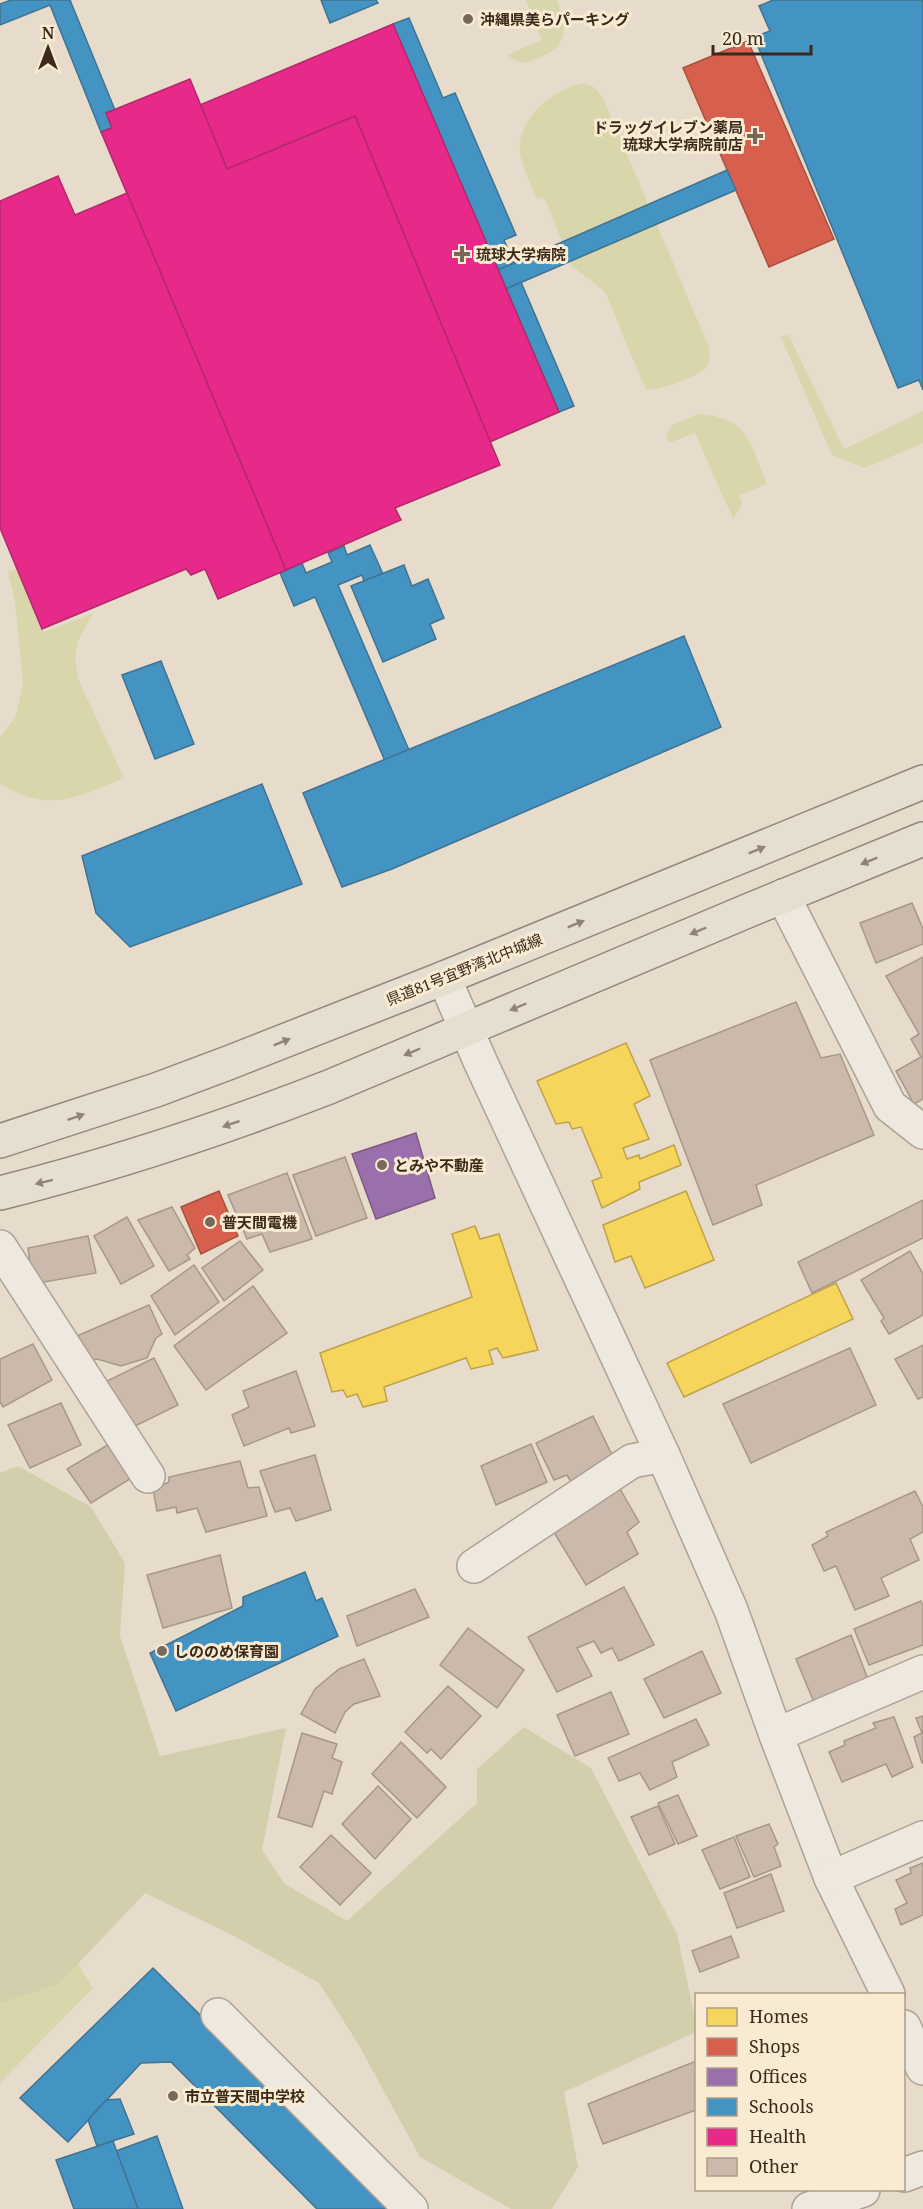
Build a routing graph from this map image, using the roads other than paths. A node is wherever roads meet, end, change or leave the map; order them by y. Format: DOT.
graph roads {
  1 [pos="923,782"];
  2 [pos="920,847"];
  3 [pos="783,896"];
  4 [pos="444,978"];
  5 [pos="465,1029"];
  6 [pos="923,1132"];
  7 [pos="0,1141"];
  8 [pos="0,1193"];
  9 [pos="0,1247"];
  10 [pos="663,1455"];
  11 [pos="147,1476"];
  12 [pos="474,1566"];
  13 [pos="923,1672"];
  14 [pos="776,1735"];
  15 [pos="923,1838"];
  16 [pos="831,1878"];
  17 [pos="887,1993"];
  18 [pos="218,2015"];
  19 [pos="923,2168"];
  20 [pos="905,2174"];
  21 [pos="860,2191"];
  22 [pos="411,2209"];
  23 [pos="809,2209"];
  4 -- 1 [label="main road, 県道81号宜野湾北中城線, one-way"];
  2 -- 3 [label="main road, one-way"];
  3 -- 5 [label="main road, one-way"];
  3 -- 6 [label="street"];
  4 -- 5 [label="street"];
  7 -- 4 [label="main road, 県道81号宜野湾北中城線, one-way"];
  5 -- 8 [label="main road, one-way"];
  5 -- 10 [label="street"];
  9 -- 11 [label="street"];
  10 -- 12 [label="street"];
  10 -- 14 [label="street"];
  13 -- 14 [label="street"];
  14 -- 16 [label="street"];
  15 -- 16 [label="street"];
  16 -- 17 [label="street"];
  18 -- 22 [label="street"];
  19 -- 20 [label="street"];
  21 -- 23 [label="street"];
}
